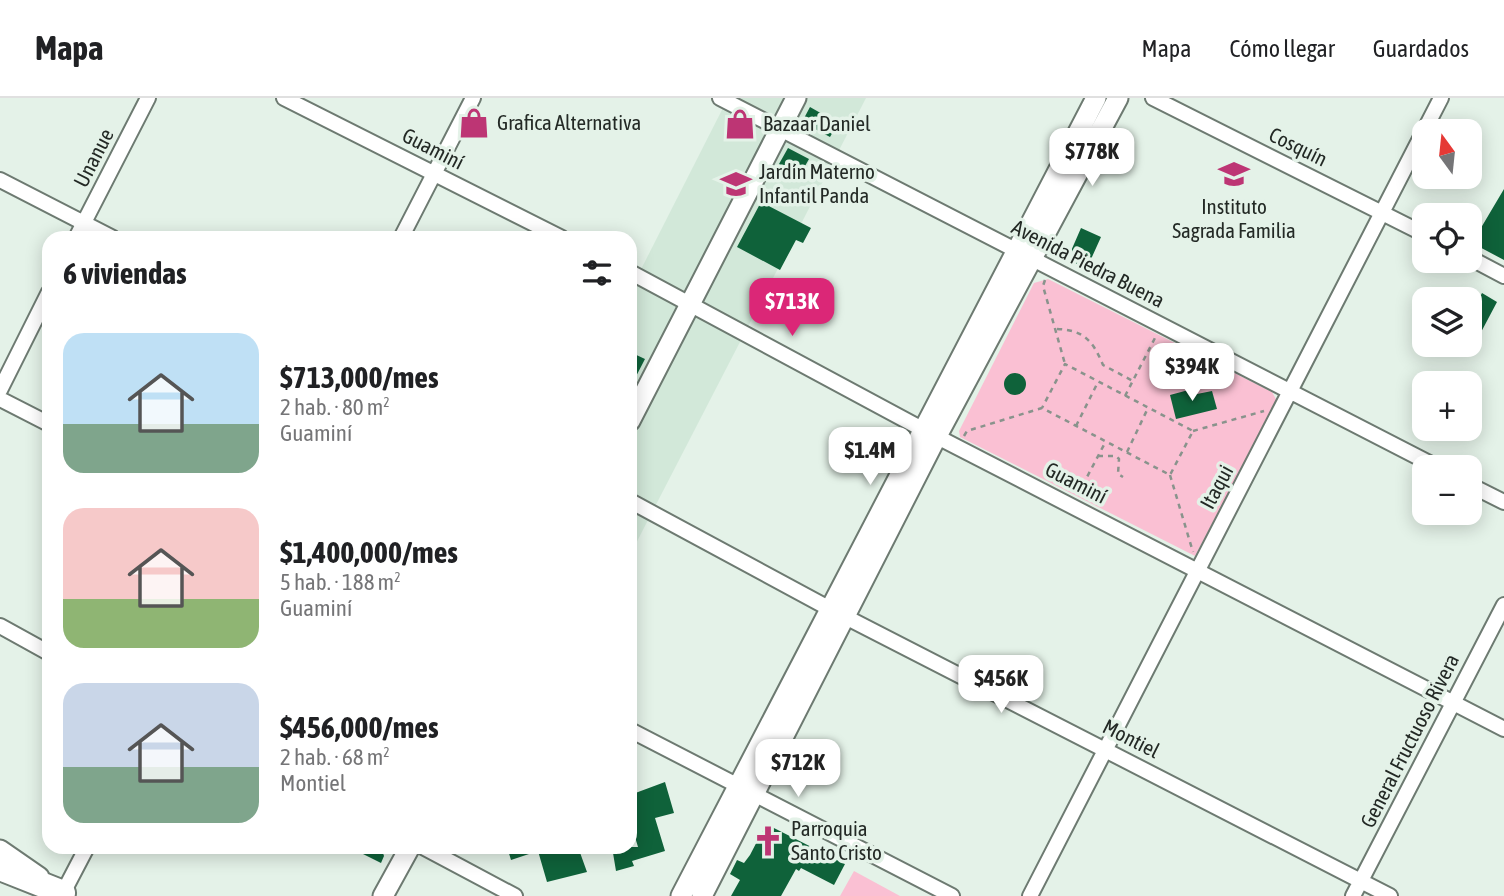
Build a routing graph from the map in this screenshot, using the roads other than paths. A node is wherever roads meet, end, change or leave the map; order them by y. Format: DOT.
graph roads {
  1 [pos="148,98"];
  2 [pos="284,98"];
  3 [pos="473,98"];
  4 [pos="720,98"];
  5 [pos="796,98"];
  6 [pos="1096,98"];
  7 [pos="1118,98"];
  8 [pos="1153,98"];
  9 [pos="1441,98"];
  10 [pos="780,130"];
  11 [pos="435,173"];
  12 [pos="0,180"];
  13 [pos="1383,212"];
  14 [pos="84,223"];
  15 [pos="1412,228"];
  16 [pos="80,231"];
  17 [pos="99,231"];
  18 [pos="405,231"];
  19 [pos="548,231"];
  20 [pos="1032,258"];
  21 [pos="1482,264"];
  22 [pos="637,276"];
  23 [pos="1504,276"];
  24 [pos="692,304"];
  25 [pos="42,306"];
  26 [pos="0,390"];
  27 [pos="1289,398"];
  28 [pos="0,399"];
  29 [pos="637,409"];
  30 [pos="42,420"];
  31 [pos="930,433"];
  32 [pos="1412,455"];
  33 [pos="1482,491"];
  34 [pos="1504,502"];
  35 [pos="637,505"];
  36 [pos="1198,569"];
  37 [pos="1504,605"];
  38 [pos="839,613"];
  39 [pos="0,626"];
  40 [pos="42,649"];
  41 [pos="1454,703"];
  42 [pos="1504,729"];
  43 [pos="637,734"];
  44 [pos="1106,749"];
  45 [pos="746,792"];
  46 [pos="0,849"];
  47 [pos="83,854"];
  48 [pos="406,854"];
  49 [pos="436,854"];
  50 [pos="0,868"];
  51 [pos="1361,881"];
  52 [pos="66,895"];
  53 [pos="383,896"];
  54 [pos="515,896"];
  55 [pos="681,896"];
  56 [pos="702,896"];
  57 [pos="952,896"];
  58 [pos="1030,896"];
  59 [pos="1353,896"];
  60 [pos="1390,896"];
  1 -- 14 [label="street, Unanue"];
  2 -- 11 [label="street, Guaminí"];
  3 -- 11 [label="street"];
  4 -- 10 [label="street, Avenida Piedra Buena"];
  5 -- 10 [label="main road"];
  6 -- 20 [label="main road"];
  7 -- 20 [label="main road"];
  8 -- 13 [label="street, Cosquín"];
  9 -- 13 [label="street, Itaqui"];
  10 -- 20 [label="street, Avenida Piedra Buena"];
  10 -- 24 [label="main road"];
  11 -- 18 [label="street"];
  11 -- 19 [label="street, Guaminí"];
  12 -- 14 [label="street"];
  13 -- 15 [label="street, Cosquín"];
  13 -- 27 [label="street, Itaqui"];
  14 -- 16 [label="street, Unanue"];
  14 -- 17 [label="street"];
  20 -- 27 [label="street, Avenida Piedra Buena"];
  20 -- 31 [label="main road"];
  21 -- 23 [label="street"];
  22 -- 24 [label="street, Guaminí"];
  24 -- 29 [label="main road"];
  24 -- 31 [label="street, Guaminí"];
  25 -- 26 [label="street"];
  27 -- 32 [label="street, Avenida Piedra Buena"];
  27 -- 36 [label="street, Itaqui"];
  28 -- 30 [label="street"];
  31 -- 36 [label="street, Guaminí"];
  31 -- 38 [label="main road"];
  33 -- 34 [label="street"];
  35 -- 38 [label="street, Montiel"];
  36 -- 41 [label="street, Guaminí"];
  36 -- 44 [label="street, Itaqui"];
  37 -- 41 [label="street, General Fructuoso Rivera"];
  38 -- 44 [label="street, Montiel"];
  38 -- 45 [label="main road"];
  39 -- 40 [label="street"];
  41 -- 42 [label="street, Guaminí"];
  41 -- 51 [label="street, General Fructuoso Rivera"];
  43 -- 45 [label="street"];
  44 -- 51 [label="street, Montiel"];
  44 -- 58 [label="street, Itaqui"];
  45 -- 55 [label="main road"];
  45 -- 56 [label="main road"];
  45 -- 57 [label="street"];
  46 -- 52 [label="main road"];
  47 -- 52 [label="street"];
  48 -- 53 [label="main road"];
  49 -- 54 [label="street"];
  50 -- 52 [label="highway"];
  51 -- 59 [label="street, General Fructuoso Rivera"];
  51 -- 60 [label="street, Montiel"];
}
